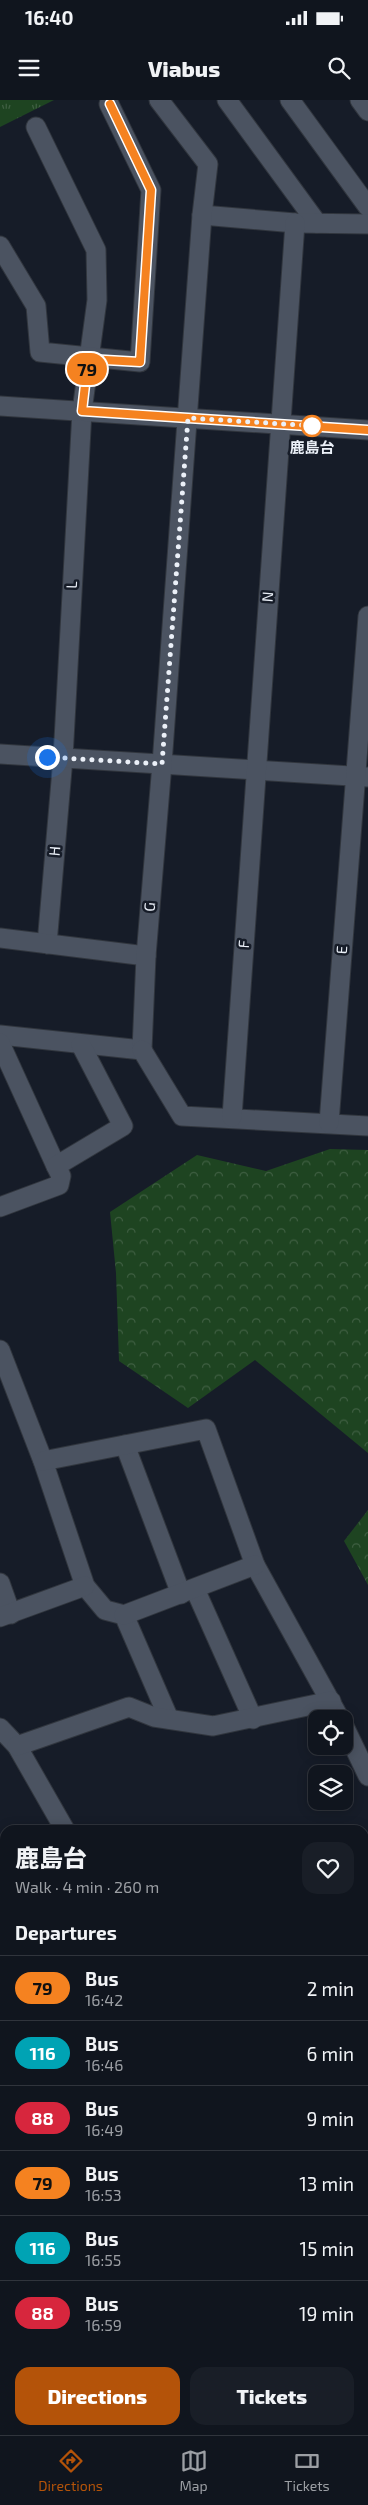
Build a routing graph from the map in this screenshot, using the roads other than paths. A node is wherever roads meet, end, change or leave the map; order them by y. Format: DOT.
graph roads {
  1 [pos="160,100"];
  2 [pos="228,100"];
  3 [pos="290,100"];
  4 [pos="360,100"];
  5 [pos="110,104"];
  6 [pos="368,111"];
  7 [pos="36,127"];
  8 [pos="368,206"];
  9 [pos="202,215"];
  10 [pos="295,222"];
  11 [pos="317,223"];
  12 [pos="368,224"];
  13 [pos="0,246"];
  14 [pos="88,359"];
  15 [pos="0,406"];
  16 [pos="82,411"];
  17 [pos="188,418"];
  18 [pos="280,424"];
  19 [pos="368,430"];
  20 [pos="368,616"];
  21 [pos="0,754"];
  22 [pos="63,758"];
  23 [pos="162,764"];
  24 [pos="256,770"];
  25 [pos="362,777"];
  26 [pos="0,938"];
  27 [pos="47,944"];
  28 [pos="146,956"];
  29 [pos="0,1035"];
  30 [pos="0,1043"];
  31 [pos="80,1045"];
  32 [pos="142,1050"];
  33 [pos="232,1117"];
  34 [pos="329,1123"];
  35 [pos="368,1126"];
  36 [pos="56,1166"];
  37 [pos="0,1207"];
  38 [pos="0,1350"];
  39 [pos="125,1445"];
  40 [pos="43,1461"];
  41 [pos="255,1565"];
  42 [pos="0,1583"];
  43 [pos="85,1586"];
  44 [pos="188,1591"];
  45 [pos="5,1615"];
  46 [pos="124,1615"];
  47 [pos="331,1701"];
  48 [pos="336,1710"];
  49 [pos="169,1719"];
  50 [pos="254,1719"];
  51 [pos="0,1728"];
  52 [pos="353,1745"];
  53 [pos="17,1746"];
  54 [pos="368,1776"];
  55 [pos="62,1825"];
  1 -- 9 [label="street, G"];
  2 -- 11 [label="street"];
  3 -- 8 [label="street"];
  4 -- 6 [label="street"];
  5 -- 14 [label="street"];
  7 -- 14 [label="street, L"];
  9 -- 10 [label="street"];
  9 -- 17 [label="street, G"];
  10 -- 11 [label="street"];
  10 -- 18 [label="street, N"];
  11 -- 12 [label="street"];
  13 -- 14 [label="street"];
  14 -- 16 [label="street, L"];
  15 -- 16 [label="street"];
  16 -- 17 [label="street"];
  16 -- 22 [label="street, L"];
  17 -- 18 [label="street"];
  17 -- 23 [label="street, G"];
  18 -- 19 [label="street"];
  18 -- 24 [label="street, N"];
  20 -- 25 [label="street, E"];
  21 -- 22 [label="street"];
  22 -- 23 [label="street"];
  22 -- 27 [label="street, H"];
  23 -- 24 [label="street"];
  23 -- 28 [label="street, G"];
  24 -- 25 [label="street"];
  24 -- 33 [label="street, F"];
  25 -- 34 [label="street, E"];
  26 -- 27 [label="street"];
  27 -- 28 [label="street"];
  28 -- 32 [label="street, G"];
  29 -- 31 [label="street"];
  30 -- 36 [label="street"];
  31 -- 32 [label="street"];
  31 -- 36 [label="street"];
  32 -- 33 [label="street"];
  33 -- 34 [label="street"];
  34 -- 35 [label="street"];
  36 -- 37 [label="street"];
  38 -- 40 [label="street"];
  39 -- 40 [label="street"];
  39 -- 41 [label="street"];
  39 -- 44 [label="street"];
  40 -- 43 [label="street"];
  41 -- 44 [label="street"];
  41 -- 47 [label="street"];
  42 -- 45 [label="street"];
  43 -- 45 [label="street"];
  43 -- 46 [label="street"];
  44 -- 46 [label="street"];
  44 -- 50 [label="street"];
  46 -- 49 [label="street"];
  47 -- 48 [label="street"];
  47 -- 50 [label="street"];
  49 -- 50 [label="street"];
  49 -- 53 [label="street"];
  51 -- 53 [label="street"];
  52 -- 54 [label="street"];
  53 -- 55 [label="street"];
}
